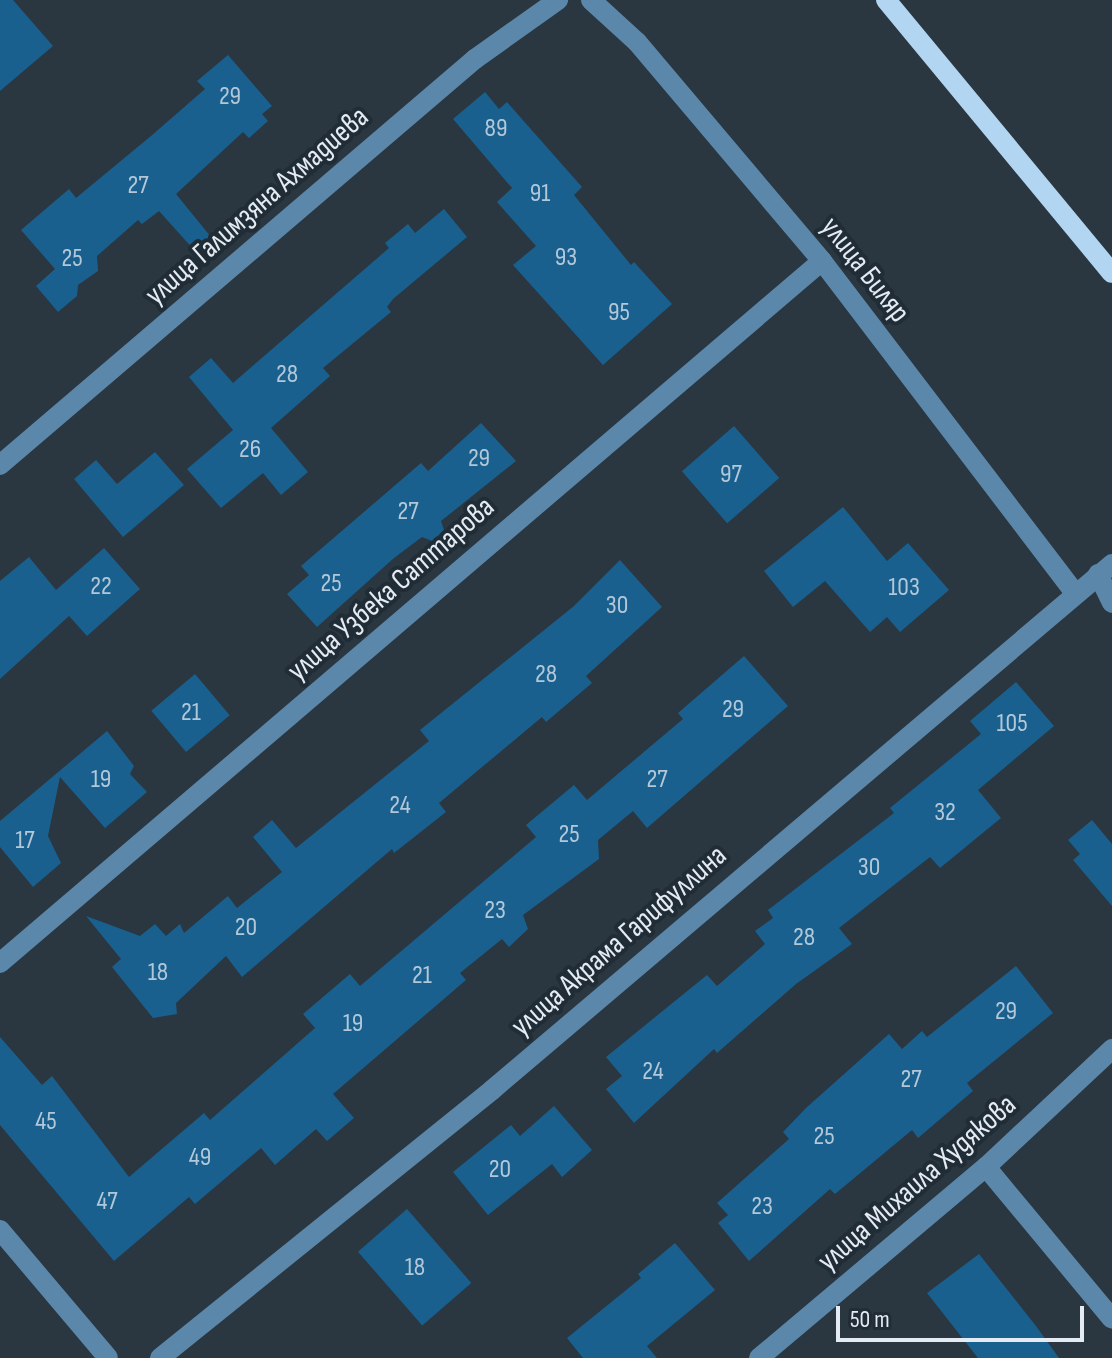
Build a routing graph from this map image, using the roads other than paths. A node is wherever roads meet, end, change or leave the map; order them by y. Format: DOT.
graph roads {
  1 [pos="558,0"];
  2 [pos="591,0"];
  3 [pos="886,0"];
  4 [pos="822,261"];
  5 [pos="1112,273"];
  6 [pos="0,465"];
  7 [pos="1105,569"];
  8 [pos="1074,592"];
  9 [pos="1112,603"];
  10 [pos="0,963"];
  11 [pos="1112,1049"];
  12 [pos="986,1167"];
  13 [pos="0,1230"];
  14 [pos="1112,1319"];
  15 [pos="108,1358"];
  16 [pos="160,1358"];
  17 [pos="759,1358"];
  1 -- 6 [label="street, улица Галимзяна Ахмадиева"];
  2 -- 4 [label="street, улица Биляр"];
  3 -- 5 [label="main road"];
  4 -- 8 [label="street, улица Биляр"];
  4 -- 10 [label="street, улица Узбека Саттарова"];
  7 -- 8 [label="street, улица Акрама Гарифуллина"];
  7 -- 9 [label="street"];
  8 -- 16 [label="street, улица Акрама Гарифуллина"];
  11 -- 12 [label="street, улица Михаила Худякова"];
  12 -- 14 [label="street"];
  12 -- 17 [label="street, улица Михаила Худякова"];
  13 -- 15 [label="street"];
}
